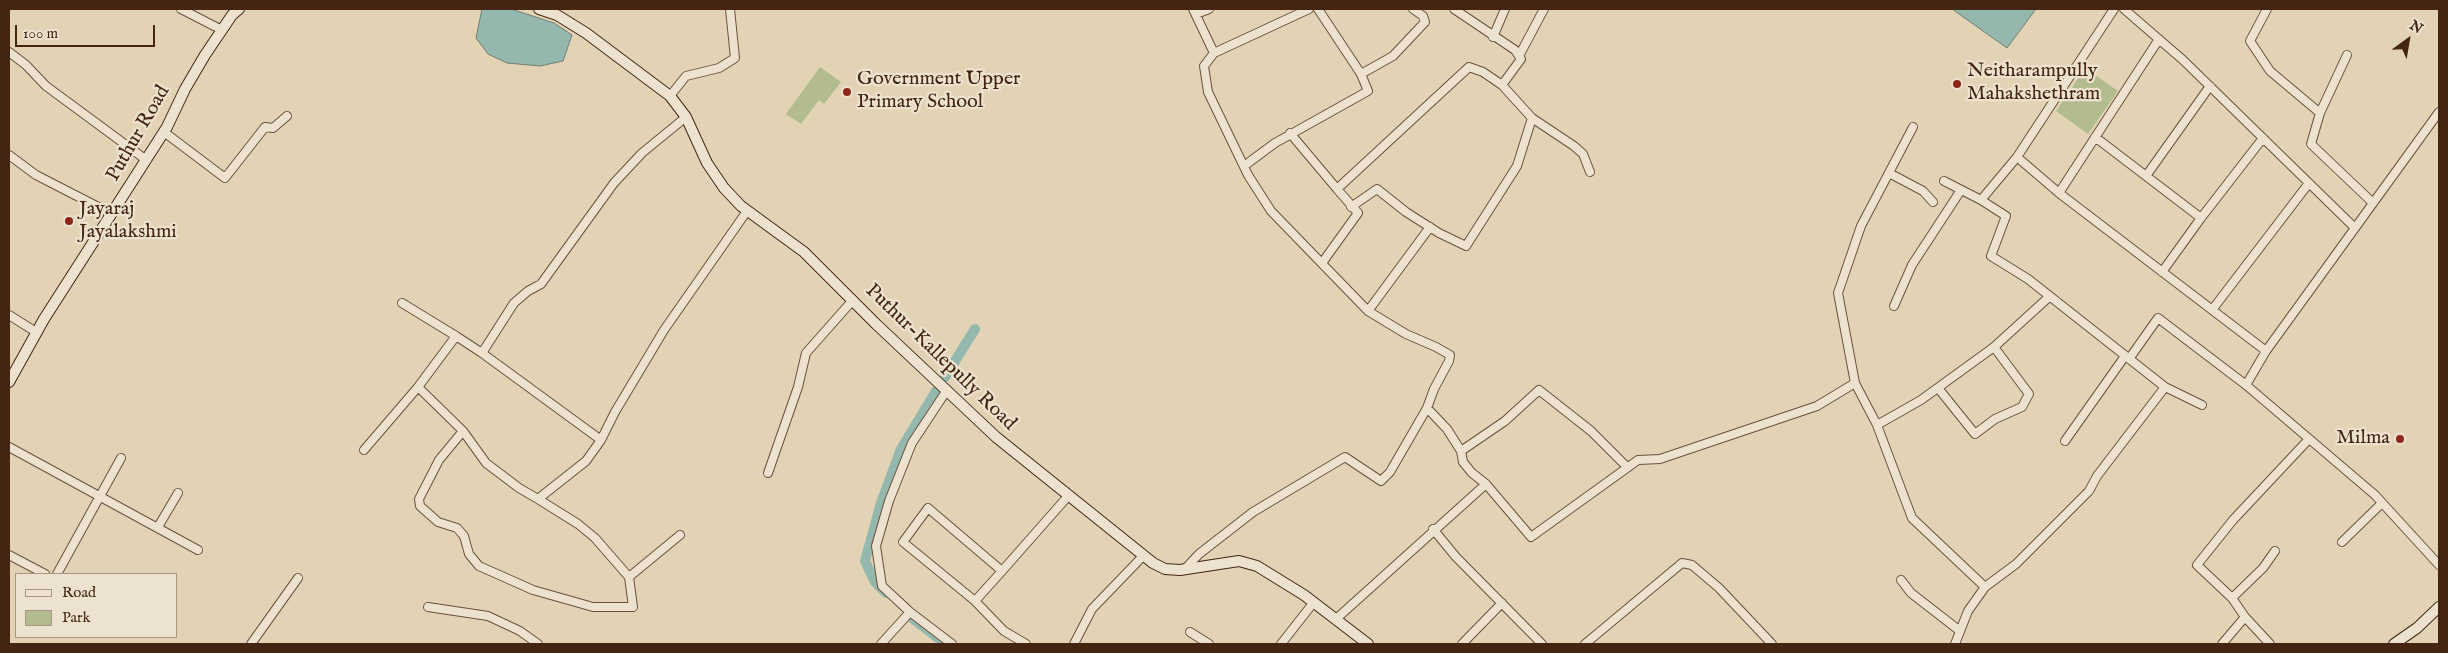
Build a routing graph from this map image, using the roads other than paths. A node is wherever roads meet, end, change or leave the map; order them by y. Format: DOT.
graph roads {
  1 [pos="181,9"];
  2 [pos="239,9"];
  3 [pos="539,9"];
  4 [pos="730,9"];
  5 [pos="1209,9"];
  6 [pos="1310,9"];
  7 [pos="1318,9"];
  8 [pos="1413,9"];
  9 [pos="1454,9"];
  10 [pos="1505,9"];
  11 [pos="1544,9"];
  12 [pos="2114,9"];
  13 [pos="2124,9"];
  14 [pos="2267,9"];
  15 [pos="1194,12"];
  16 [pos="222,30"];
  17 [pos="1494,37"];
  18 [pos="2159,39"];
  19 [pos="9,52"];
  20 [pos="1214,53"];
  21 [pos="2347,55"];
  22 [pos="1519,56"];
  23 [pos="1361,74"];
  24 [pos="1502,85"];
  25 [pos="2210,86"];
  26 [pos="670,96"];
  27 [pos="2439,112"];
  28 [pos="2320,113"];
  29 [pos="287,116"];
  30 [pos="686,117"];
  31 [pos="1532,118"];
  32 [pos="1913,127"];
  33 [pos="164,132"];
  34 [pos="1290,133"];
  35 [pos="2095,137"];
  36 [pos="2263,138"];
  37 [pos="9,155"];
  38 [pos="2016,157"];
  39 [pos="145,160"];
  40 [pos="1244,166"];
  41 [pos="1590,172"];
  42 [pos="1889,173"];
  43 [pos="2146,176"];
  44 [pos="1944,181"];
  45 [pos="2309,183"];
  46 [pos="1338,189"];
  47 [pos="1961,190"];
  48 [pos="2059,193"];
  49 [pos="1981,200"];
  50 [pos="1933,202"];
  51 [pos="2373,203"];
  52 [pos="1352,207"];
  53 [pos="747,211"];
  54 [pos="112,214"];
  55 [pos="2201,218"];
  56 [pos="1430,228"];
  57 [pos="2355,228"];
  58 [pos="1322,264"];
  59 [pos="2162,272"];
  60 [pos="2050,296"];
  61 [pos="853,300"];
  62 [pos="402,303"];
  63 [pos="1894,306"];
  64 [pos="2212,310"];
  65 [pos="1368,311"];
  66 [pos="9,315"];
  67 [pos="36,332"];
  68 [pos="456,336"];
  69 [pos="1994,347"];
  70 [pos="2266,351"];
  71 [pos="482,353"];
  72 [pos="2127,358"];
  73 [pos="9,382"];
  74 [pos="1855,383"];
  75 [pos="2246,385"];
  76 [pos="418,387"];
  77 [pos="2165,387"];
  78 [pos="1938,388"];
  79 [pos="947,390"];
  80 [pos="2202,405"];
  81 [pos="1428,408"];
  82 [pos="1876,425"];
  83 [pos="463,431"];
  84 [pos="2309,439"];
  85 [pos="601,440"];
  86 [pos="2065,441"];
  87 [pos="9,447"];
  88 [pos="364,450"];
  89 [pos="1461,451"];
  90 [pos="121,458"];
  91 [pos="1627,467"];
  92 [pos="768,473"];
  93 [pos="1486,484"];
  94 [pos="178,493"];
  95 [pos="1069,495"];
  96 [pos="100,497"];
  97 [pos="538,499"];
  98 [pos="2382,503"];
  99 [pos="158,527"];
  100 [pos="1433,529"];
  101 [pos="680,535"];
  102 [pos="2342,542"];
  103 [pos="198,550"];
  104 [pos="2275,551"];
  105 [pos="9,555"];
  106 [pos="1144,555"];
  107 [pos="2439,565"];
  108 [pos="1186,569"];
  109 [pos="1002,571"];
  110 [pos="43,573"];
  111 [pos="58,573"];
  112 [pos="629,577"];
  113 [pos="298,578"];
  114 [pos="1901,580"];
  115 [pos="1985,587"];
  116 [pos="2232,598"];
  117 [pos="975,601"];
  118 [pos="1314,602"];
  119 [pos="1502,603"];
  120 [pos="428,607"];
  121 [pos="2439,607"];
  122 [pos="910,612"];
  123 [pos="2245,617"];
  124 [pos="1336,619"];
  125 [pos="1960,631"];
  126 [pos="1190,632"];
  127 [pos="1076,643"];
  128 [pos="252,644"];
  129 [pos="538,644"];
  130 [pos="881,644"];
  131 [pos="952,644"];
  132 [pos="1026,644"];
  133 [pos="1208,644"];
  134 [pos="1281,644"];
  135 [pos="1368,644"];
  136 [pos="1462,644"];
  137 [pos="1542,644"];
  138 [pos="1585,644"];
  139 [pos="1772,644"];
  140 [pos="1955,644"];
  141 [pos="2222,644"];
  142 [pos="2270,644"];
  143 [pos="2394,644"];
  1 -- 16 [label="street"];
  2 -- 16 [label="main road, Puthur Road"];
  3 -- 26 [label="main road, Puthur-Kallepully Road"];
  4 -- 26 [label="street"];
  5 -- 15 [label="street"];
  6 -- 20 [label="street"];
  7 -- 23 [label="street"];
  8 -- 23 [label="street"];
  9 -- 17 [label="street"];
  10 -- 17 [label="street"];
  11 -- 22 [label="street"];
  12 -- 38 [label="street"];
  13 -- 18 [label="street"];
  14 -- 28 [label="street"];
  15 -- 20 [label="street"];
  16 -- 33 [label="main road, Puthur Road"];
  17 -- 22 [label="street"];
  18 -- 25 [label="street"];
  18 -- 35 [label="street"];
  19 -- 39 [label="street"];
  20 -- 40 [label="street"];
  21 -- 28 [label="street"];
  22 -- 24 [label="street"];
  23 -- 34 [label="street"];
  24 -- 31 [label="street"];
  24 -- 46 [label="street"];
  25 -- 36 [label="street"];
  25 -- 43 [label="street"];
  26 -- 30 [label="main road, Puthur-Kallepully Road"];
  27 -- 51 [label="street"];
  28 -- 51 [label="street"];
  29 -- 33 [label="street"];
  30 -- 53 [label="main road, Puthur-Kallepully Road"];
  30 -- 71 [label="street"];
  31 -- 41 [label="street"];
  31 -- 56 [label="street"];
  32 -- 42 [label="street"];
  33 -- 39 [label="main road, Puthur Road"];
  34 -- 40 [label="street"];
  34 -- 46 [label="street"];
  35 -- 43 [label="street"];
  35 -- 48 [label="street"];
  36 -- 45 [label="street"];
  36 -- 55 [label="street"];
  37 -- 54 [label="street"];
  38 -- 48 [label="street"];
  38 -- 49 [label="street"];
  39 -- 54 [label="main road, Puthur Road"];
  40 -- 58 [label="street"];
  42 -- 50 [label="street"];
  42 -- 74 [label="street"];
  43 -- 55 [label="street"];
  44 -- 47 [label="street"];
  45 -- 57 [label="street"];
  45 -- 64 [label="street"];
  46 -- 52 [label="street"];
  47 -- 49 [label="street"];
  47 -- 63 [label="street"];
  48 -- 59 [label="street"];
  49 -- 60 [label="street"];
  51 -- 57 [label="street"];
  52 -- 56 [label="street"];
  52 -- 58 [label="street"];
  53 -- 61 [label="main road, Puthur-Kallepully Road"];
  53 -- 85 [label="street"];
  54 -- 67 [label="main road, Puthur Road"];
  55 -- 59 [label="street"];
  56 -- 65 [label="street"];
  57 -- 70 [label="street"];
  58 -- 65 [label="street"];
  59 -- 64 [label="street"];
  60 -- 69 [label="street"];
  60 -- 72 [label="street"];
  61 -- 79 [label="main road, Puthur-Kallepully Road"];
  61 -- 92 [label="street"];
  62 -- 68 [label="street"];
  64 -- 70 [label="street"];
  65 -- 81 [label="street"];
  66 -- 67 [label="street"];
  67 -- 73 [label="main road, Puthur Road"];
  68 -- 71 [label="street"];
  68 -- 76 [label="street"];
  69 -- 78 [label="street"];
  69 -- 78 [label="street"];
  70 -- 75 [label="street"];
  71 -- 85 [label="street"];
  72 -- 75 [label="street"];
  72 -- 77 [label="street"];
  72 -- 86 [label="street"];
  74 -- 82 [label="street"];
  74 -- 91 [label="street"];
  75 -- 84 [label="street"];
  76 -- 83 [label="street"];
  76 -- 88 [label="street"];
  77 -- 80 [label="street"];
  77 -- 115 [label="street"];
  78 -- 82 [label="street"];
  79 -- 95 [label="main road, Puthur-Kallepully Road"];
  79 -- 122 [label="street"];
  81 -- 89 [label="street"];
  81 -- 108 [label="street"];
  82 -- 115 [label="street"];
  83 -- 97 [label="street"];
  83 -- 112 [label="street"];
  84 -- 98 [label="street"];
  84 -- 116 [label="street"];
  85 -- 97 [label="street"];
  87 -- 96 [label="street"];
  89 -- 91 [label="street"];
  89 -- 93 [label="street"];
  90 -- 96 [label="street"];
  91 -- 93 [label="street"];
  93 -- 100 [label="street"];
  94 -- 99 [label="street"];
  95 -- 106 [label="main road, Puthur-Kallepully Road"];
  95 -- 109 [label="street"];
  96 -- 99 [label="street"];
  96 -- 111 [label="street"];
  97 -- 112 [label="street"];
  98 -- 102 [label="street"];
  98 -- 107 [label="street"];
  99 -- 103 [label="street"];
  100 -- 119 [label="street"];
  100 -- 124 [label="street"];
  101 -- 112 [label="street"];
  104 -- 116 [label="street"];
  105 -- 110 [label="street"];
  106 -- 108 [label="main road, Puthur-Kallepully Road"];
  106 -- 127 [label="street"];
  108 -- 118 [label="main road, Puthur-Kallepully Road"];
  109 -- 117 [label="street"];
  109 -- 117 [label="street"];
  113 -- 128 [label="street"];
  114 -- 125 [label="street"];
  115 -- 125 [label="street"];
  116 -- 123 [label="street"];
  117 -- 132 [label="street"];
  118 -- 124 [label="main road, Puthur-Kallepully Road"];
  118 -- 134 [label="street"];
  119 -- 136 [label="street"];
  119 -- 137 [label="street"];
  120 -- 129 [label="street"];
  121 -- 143 [label="main road"];
  122 -- 130 [label="street"];
  122 -- 131 [label="street"];
  123 -- 141 [label="street"];
  123 -- 142 [label="street"];
  124 -- 135 [label="main road, Puthur-Kallepully Road"];
  125 -- 140 [label="street"];
  126 -- 133 [label="street"];
  138 -- 139 [label="street"];
}
